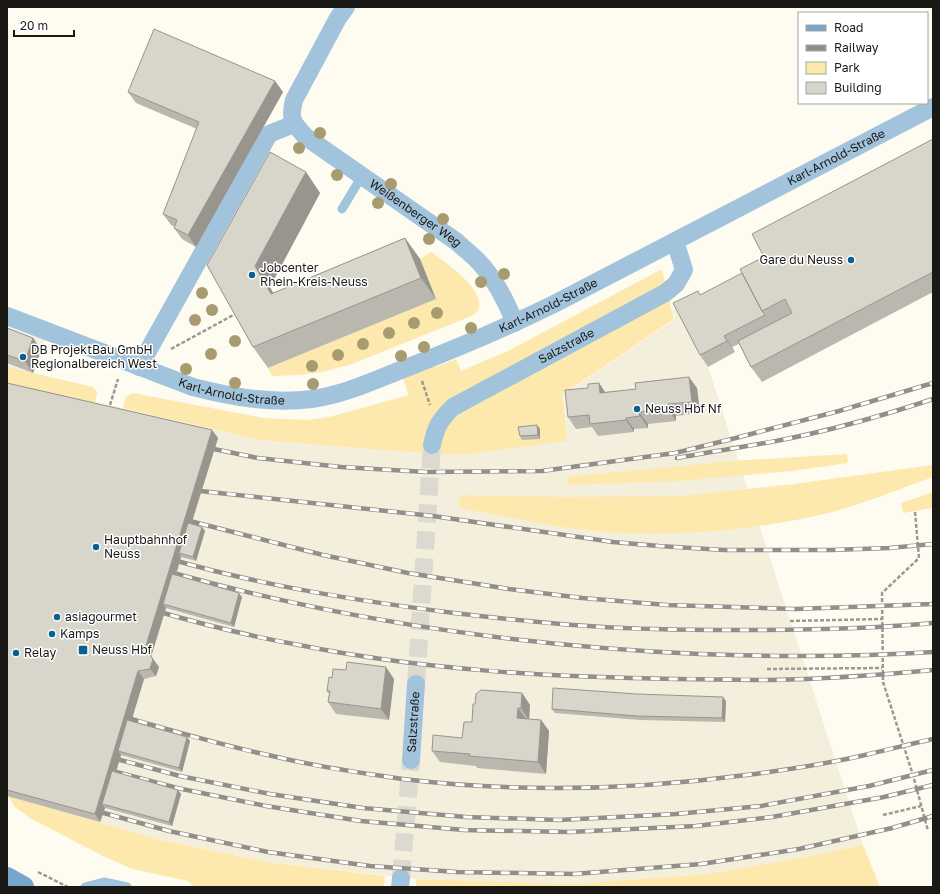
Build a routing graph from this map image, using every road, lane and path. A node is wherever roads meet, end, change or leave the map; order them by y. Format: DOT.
graph roads {
  1 [pos="346,7"];
  2 [pos="933,107"];
  3 [pos="294,124"];
  4 [pos="362,176"];
  5 [pos="342,209"];
  6 [pos="675,241"];
  7 [pos="237,313"];
  8 [pos="7,316"];
  9 [pos="515,323"];
  10 [pos="167,351"];
  11 [pos="139,367"];
  12 [pos="424,389"];
  13 [pos="110,405"];
  14 [pos="430,408"];
  15 [pos="432,445"];
  16 [pos="915,512"];
  17 [pos="882,619"];
  18 [pos="790,621"];
  19 [pos="882,668"];
  20 [pos="768,669"];
  21 [pos="416,684"];
  22 [pos="411,760"];
  23 [pos="921,806"];
  24 [pos="883,815"];
  25 [pos="928,831"];
  26 [pos="7,878"];
  27 [pos="24,887"];
  28 [pos="85,887"];
  29 [pos="127,887"];
  1 -- 3 [label="street"];
  2 -- 6 [label="street, Karl-Arnold-Straße"];
  3 -- 4 [label="street, Weißenberger Weg"];
  3 -- 11 [label="street"];
  4 -- 5 [label="lane"];
  4 -- 9 [label="street, Weißenberger Weg"];
  6 -- 9 [label="street, Karl-Arnold-Straße"];
  6 -- 15 [label="street, Salzstraße"];
  7 -- 10 [label="path"];
  8 -- 11 [label="street, Karl-Arnold-Straße"];
  9 -- 11 [label="street, Karl-Arnold-Straße"];
  11 -- 13 [label="path"];
  12 -- 14 [label="path"];
  16 -- 17 [label="path"];
  17 -- 18 [label="path"];
  17 -- 19 [label="path"];
  19 -- 20 [label="path"];
  19 -- 23 [label="path"];
  21 -- 22 [label="street, Salzstraße"];
  23 -- 24 [label="path"];
  23 -- 25 [label="path"];
  26 -- 27 [label="main road"];
  28 -- 29 [label="lane"];
}
